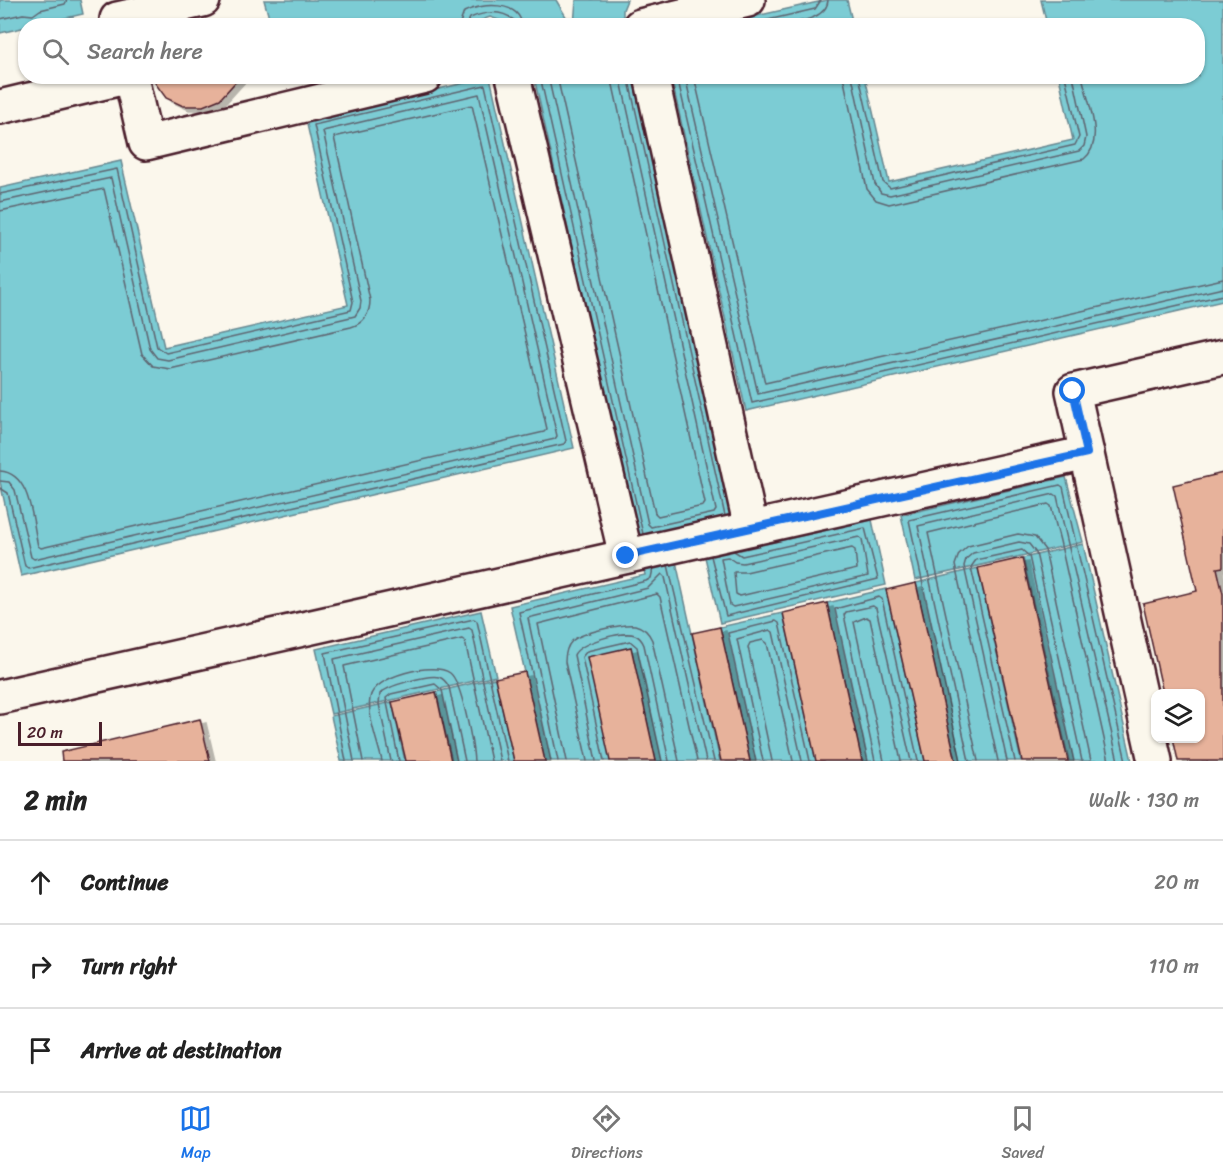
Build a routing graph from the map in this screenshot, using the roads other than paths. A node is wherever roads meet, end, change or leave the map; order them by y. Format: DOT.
graph roads {
  1 [pos="203,0"];
  2 [pos="748,0"];
  3 [pos="122,18"];
  4 [pos="673,18"];
  5 [pos="100,84"];
  6 [pos="132,84"];
  7 [pos="392,84"];
  8 [pos="515,84"];
  9 [pos="653,84"];
  10 [pos="0,107"];
  11 [pos="1223,357"];
  12 [pos="1087,453"];
  13 [pos="751,528"];
  14 [pos="626,556"];
  15 [pos="0,697"];
  16 [pos="1155,761"];
  1 -- 3 [label="lane"];
  2 -- 4 [label="lane"];
  5 -- 10 [label="lane"];
  6 -- 7 [label="lane"];
  8 -- 14 [label="lane"];
  9 -- 13 [label="lane"];
  11 -- 12 [label="lane"];
  12 -- 13 [label="lane"];
  12 -- 16 [label="lane"];
  13 -- 14 [label="lane"];
  14 -- 15 [label="lane"];
}
